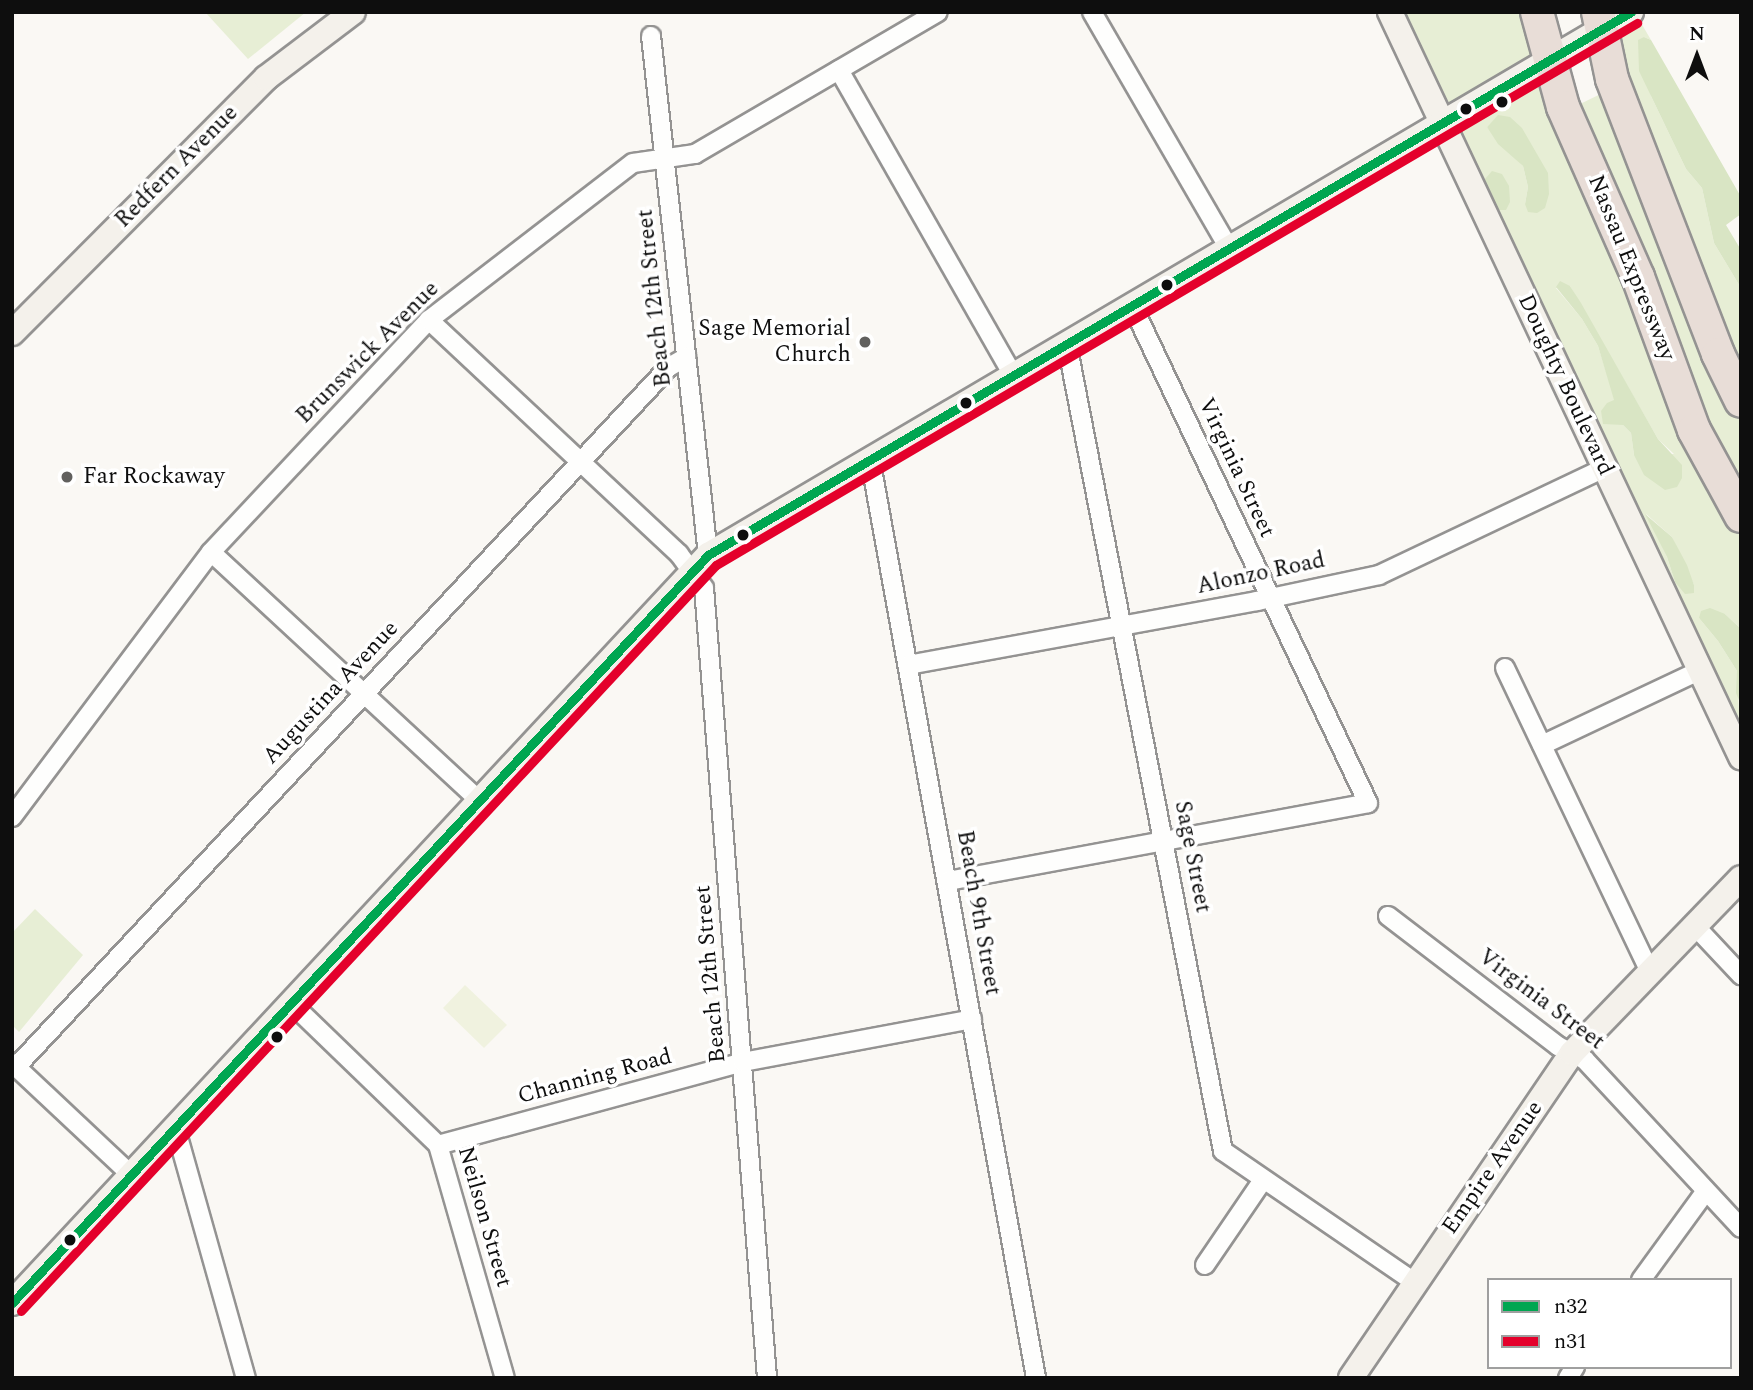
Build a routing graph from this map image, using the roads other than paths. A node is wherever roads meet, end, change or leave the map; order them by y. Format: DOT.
graph roads {
  1 [pos="353,12"];
  2 [pos="938,12"];
  3 [pos="1092,12"];
  4 [pos="1390,12"];
  5 [pos="1537,12"];
  6 [pos="1631,12"];
  7 [pos="1600,21"];
  8 [pos="650,36"];
  9 [pos="1549,60"];
  10 [pos="839,70"];
  11 [pos="1442,125"];
  12 [pos="664,159"];
  13 [pos="1229,248"];
  14 [pos="1132,305"];
  15 [pos="429,320"];
  16 [pos="12,334"];
  17 [pos="1067,344"];
  18 [pos="686,358"];
  19 [pos="1013,376"];
  20 [pos="1741,401"];
  21 [pos="870,458"];
  22 [pos="581,462"];
  23 [pos="1604,468"];
  24 [pos="1741,516"];
  25 [pos="211,552"];
  26 [pos="699,563"];
  27 [pos="1271,599"];
  28 [pos="1121,627"];
  29 [pos="908,665"];
  30 [pos="1505,668"];
  31 [pos="1701,670"];
  32 [pos="363,694"];
  33 [pos="1542,745"];
  34 [pos="1741,757"];
  35 [pos="479,800"];
  36 [pos="12,817"];
  37 [pos="1165,842"];
  38 [pos="1741,878"];
  39 [pos="947,881"];
  40 [pos="1388,916"];
  41 [pos="1694,925"];
  42 [pos="1649,970"];
  43 [pos="1741,975"];
  44 [pos="290,1002"];
  45 [pos="972,1019"];
  46 [pos="1572,1053"];
  47 [pos="743,1062"];
  48 [pos="14,1065"];
  49 [pos="175,1126"];
  50 [pos="438,1144"];
  51 [pos="130,1174"];
  52 [pos="1263,1180"];
  53 [pos="1706,1191"];
  54 [pos="1741,1227"];
  55 [pos="1205,1265"];
  56 [pos="1641,1278"];
  57 [pos="1414,1282"];
  58 [pos="12,1303"];
  59 [pos="246,1378"];
  60 [pos="505,1378"];
  61 [pos="767,1378"];
  62 [pos="1036,1378"];
  63 [pos="1351,1378"];
  1 -- 16 [label="street, Redfern Avenue"];
  2 -- 10 [label="street, Brunswick Avenue"];
  3 -- 13 [label="street"];
  4 -- 11 [label="street, Doughty Boulevard"];
  5 -- 9 [label="highway, Nassau Expressway"];
  6 -- 7 [label="street"];
  7 -- 9 [label="street"];
  7 -- 20 [label="highway"];
  8 -- 12 [label="street, Beach 12th Street"];
  9 -- 11 [label="street"];
  9 -- 24 [label="highway, Nassau Expressway"];
  10 -- 12 [label="street, Brunswick Avenue"];
  10 -- 19 [label="street"];
  11 -- 13 [label="street"];
  11 -- 23 [label="street, Doughty Boulevard"];
  12 -- 15 [label="street, Brunswick Avenue"];
  12 -- 18 [label="street, Beach 12th Street"];
  13 -- 14 [label="street"];
  14 -- 17 [label="street"];
  14 -- 27 [label="street, Virginia Street"];
  15 -- 22 [label="street"];
  15 -- 25 [label="street, Brunswick Avenue"];
  17 -- 19 [label="street"];
  17 -- 28 [label="street, Sage Street"];
  18 -- 22 [label="street, Augustina Avenue"];
  18 -- 26 [label="street, Beach 12th Street"];
  19 -- 21 [label="street"];
  21 -- 26 [label="street"];
  21 -- 29 [label="street, Beach 9th Street"];
  22 -- 26 [label="street"];
  22 -- 32 [label="street, Augustina Avenue"];
  23 -- 27 [label="street, Alonzo Road"];
  23 -- 31 [label="street, Doughty Boulevard"];
  25 -- 32 [label="street"];
  25 -- 36 [label="street, Brunswick Avenue"];
  26 -- 35 [label="street"];
  26 -- 47 [label="street, Beach 12th Street"];
  27 -- 28 [label="street, Alonzo Road"];
  27 -- 37 [label="street, Virginia Street"];
  28 -- 29 [label="street, Alonzo Road"];
  28 -- 37 [label="street, Sage Street"];
  29 -- 39 [label="street, Beach 9th Street"];
  30 -- 33 [label="street"];
  31 -- 33 [label="street"];
  31 -- 34 [label="street, Doughty Boulevard"];
  32 -- 35 [label="street"];
  32 -- 48 [label="street, Augustina Avenue"];
  33 -- 42 [label="street"];
  35 -- 44 [label="street"];
  37 -- 39 [label="street"];
  37 -- 52 [label="street, Sage Street"];
  38 -- 41 [label="street, Empire Avenue"];
  39 -- 45 [label="street, Beach 9th Street"];
  40 -- 46 [label="street, Virginia Street"];
  41 -- 42 [label="street, Empire Avenue"];
  41 -- 43 [label="street"];
  42 -- 46 [label="street, Empire Avenue"];
  44 -- 49 [label="street"];
  44 -- 50 [label="street, Neilson Street"];
  45 -- 47 [label="street, Channing Road"];
  45 -- 62 [label="street, Beach 9th Street"];
  46 -- 53 [label="street, Virginia Street"];
  46 -- 57 [label="street, Empire Avenue"];
  47 -- 50 [label="street, Channing Road"];
  47 -- 61 [label="street, Beach 12th Street"];
  48 -- 51 [label="street"];
  49 -- 51 [label="street"];
  49 -- 59 [label="street"];
  50 -- 60 [label="street, Neilson Street"];
  51 -- 58 [label="street"];
  52 -- 55 [label="street"];
  52 -- 57 [label="street, Sage Street"];
  53 -- 54 [label="street, Virginia Street"];
  53 -- 56 [label="street"];
  57 -- 63 [label="street, Empire Avenue"];
}
